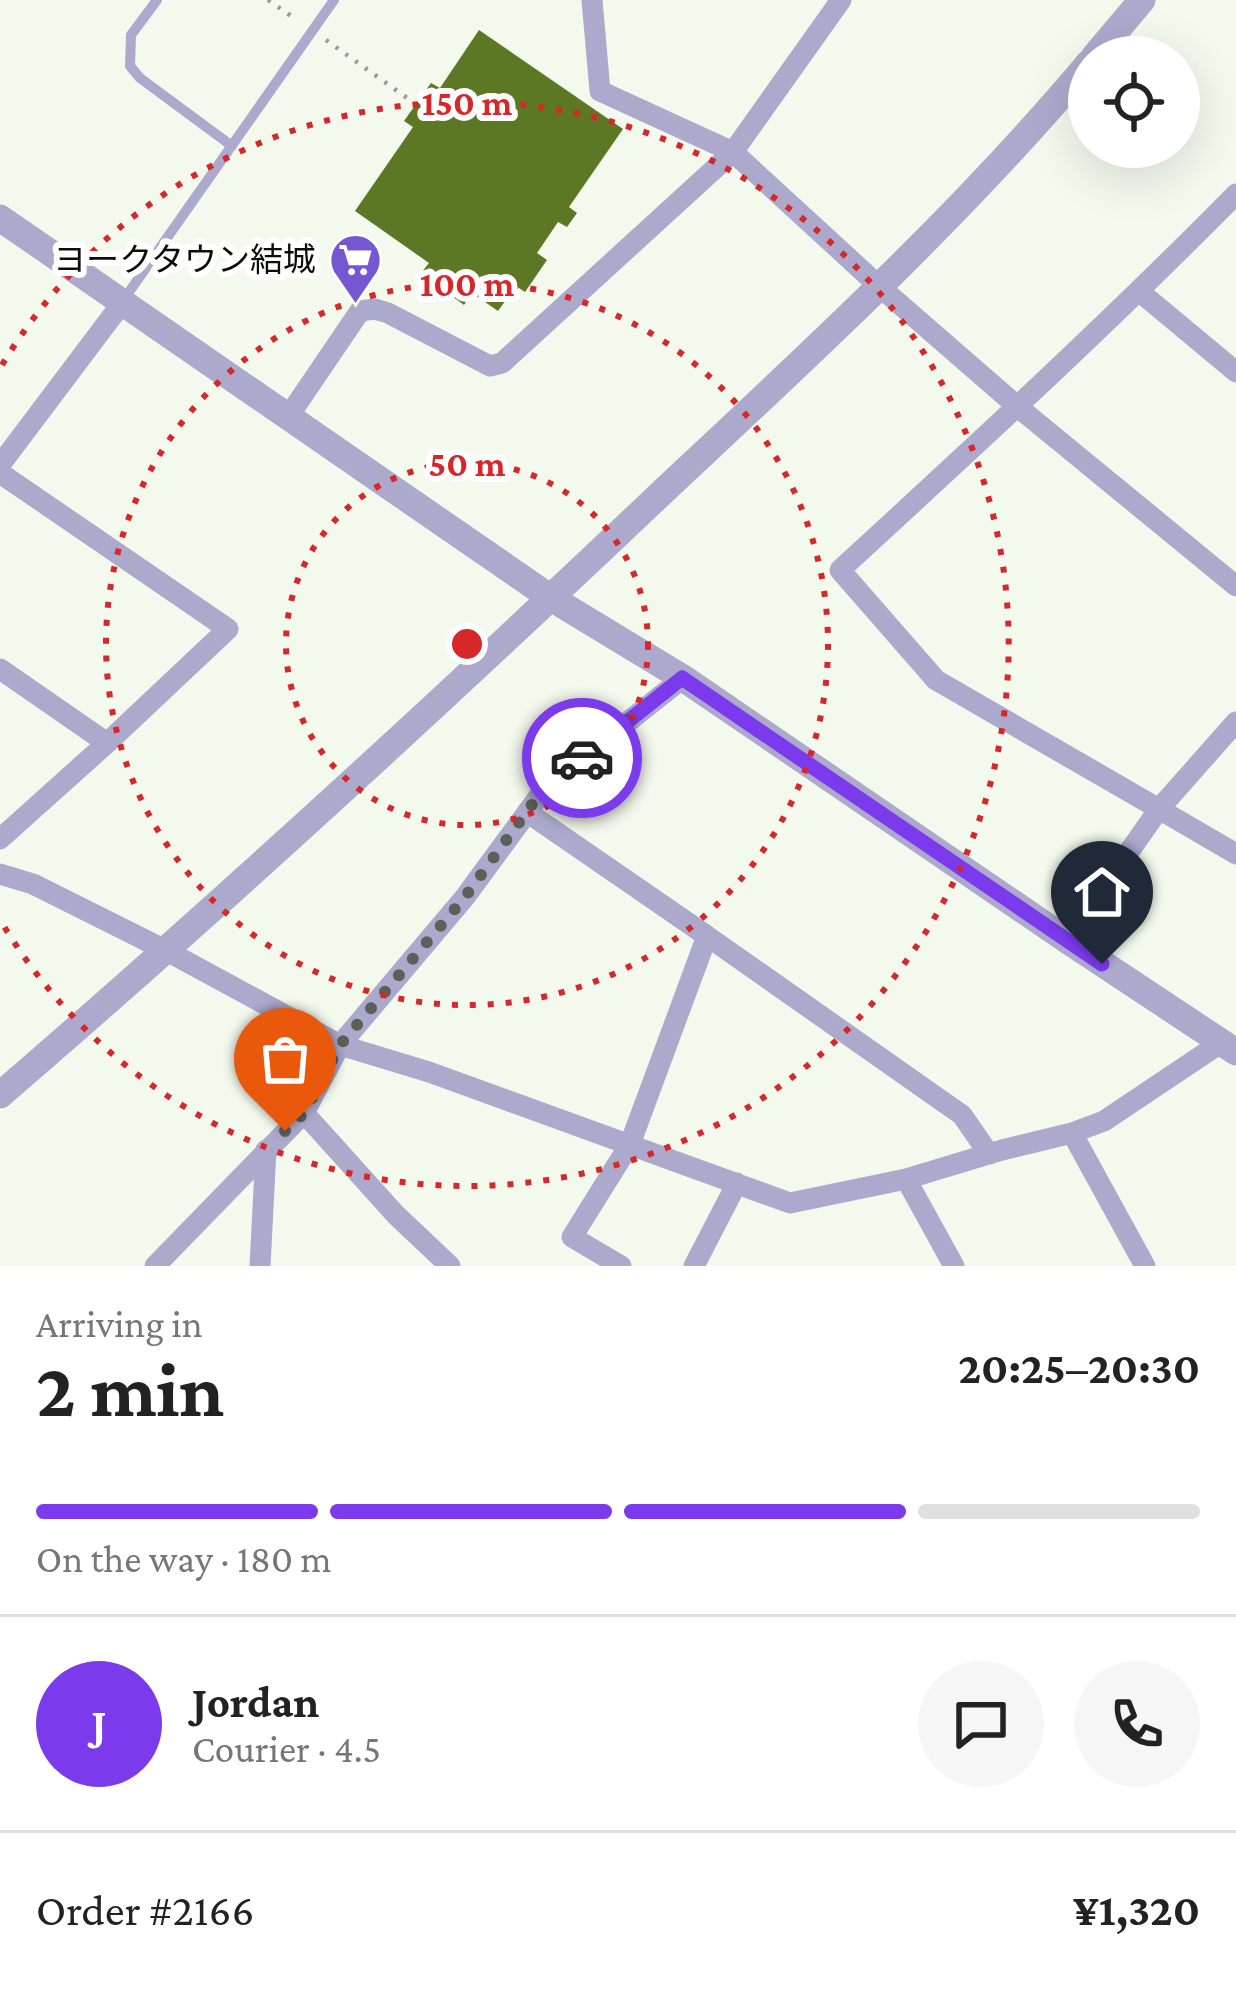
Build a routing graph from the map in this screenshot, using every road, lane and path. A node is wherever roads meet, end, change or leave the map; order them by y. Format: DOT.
graph roads {
  1 [pos="157,0"];
  2 [pos="268,0"];
  3 [pos="334,0"];
  4 [pos="592,0"];
  5 [pos="1142,0"];
  6 [pos="837,1"];
  7 [pos="313,30"];
  8 [pos="1111,36"];
  9 [pos="1068,88"];
  10 [pos="414,103"];
  11 [pos="232,146"];
  12 [pos="733,152"];
  13 [pos="1236,194"];
  14 [pos="0,218"];
  15 [pos="880,287"];
  16 [pos="1140,292"];
  17 [pos="122,303"];
  18 [pos="1236,372"];
  19 [pos="1018,407"];
  20 [pos="288,417"];
  21 [pos="0,469"];
  22 [pos="1236,586"];
  23 [pos="551,598"];
  24 [pos="0,669"];
  25 [pos="682,678"];
  26 [pos="1236,722"];
  27 [pos="106,743"];
  28 [pos="1159,809"];
  29 [pos="527,812"];
  30 [pos="0,839"];
  31 [pos="1236,854"];
  32 [pos="0,874"];
  33 [pos="707,936"];
  34 [pos="1067,940"];
  35 [pos="167,952"];
  36 [pos="340,1045"];
  37 [pos="1229,1047"];
  38 [pos="0,1095"];
  39 [pos="304,1113"];
  40 [pos="1072,1133"];
  41 [pos="630,1144"];
  42 [pos="266,1150"];
  43 [pos="989,1154"];
  44 [pos="906,1179"];
  45 [pos="737,1183"];
  46 [pos="154,1266"];
  47 [pos="260,1266"];
  48 [pos="450,1266"];
  49 [pos="621,1266"];
  50 [pos="694,1266"];
  51 [pos="954,1266"];
  52 [pos="1145,1266"];
  1 -- 11 [label="lane"];
  2 -- 7 [label="path"];
  3 -- 7 [label="lane"];
  4 -- 12 [label="street"];
  5 -- 8 [label="street"];
  6 -- 12 [label="street"];
  7 -- 10 [label="path"];
  7 -- 11 [label="lane"];
  9 -- 15 [label="street"];
  11 -- 17 [label="lane"];
  12 -- 15 [label="street"];
  12 -- 20 [label="street"];
  13 -- 16 [label="street"];
  14 -- 17 [label="street"];
  15 -- 19 [label="street"];
  15 -- 23 [label="street"];
  16 -- 18 [label="street"];
  16 -- 19 [label="street"];
  17 -- 20 [label="street"];
  17 -- 21 [label="street"];
  19 -- 22 [label="street"];
  19 -- 28 [label="street"];
  20 -- 23 [label="street"];
  21 -- 27 [label="street"];
  23 -- 25 [label="street"];
  23 -- 35 [label="street"];
  24 -- 27 [label="street"];
  25 -- 29 [label="street"];
  25 -- 34 [label="street"];
  26 -- 28 [label="street"];
  27 -- 30 [label="street"];
  28 -- 31 [label="street"];
  28 -- 34 [label="street"];
  29 -- 33 [label="street"];
  29 -- 36 [label="street"];
  32 -- 35 [label="street"];
  33 -- 41 [label="street"];
  33 -- 43 [label="street"];
  34 -- 37 [label="street"];
  35 -- 36 [label="street"];
  35 -- 38 [label="street"];
  36 -- 39 [label="street"];
  36 -- 41 [label="street"];
  37 -- 40 [label="street"];
  39 -- 42 [label="street"];
  39 -- 48 [label="street"];
  40 -- 43 [label="street"];
  40 -- 52 [label="street"];
  41 -- 45 [label="street"];
  41 -- 49 [label="street"];
  42 -- 46 [label="street"];
  42 -- 47 [label="street"];
  43 -- 44 [label="street"];
  44 -- 45 [label="street"];
  44 -- 51 [label="street"];
  45 -- 50 [label="street"];
}
